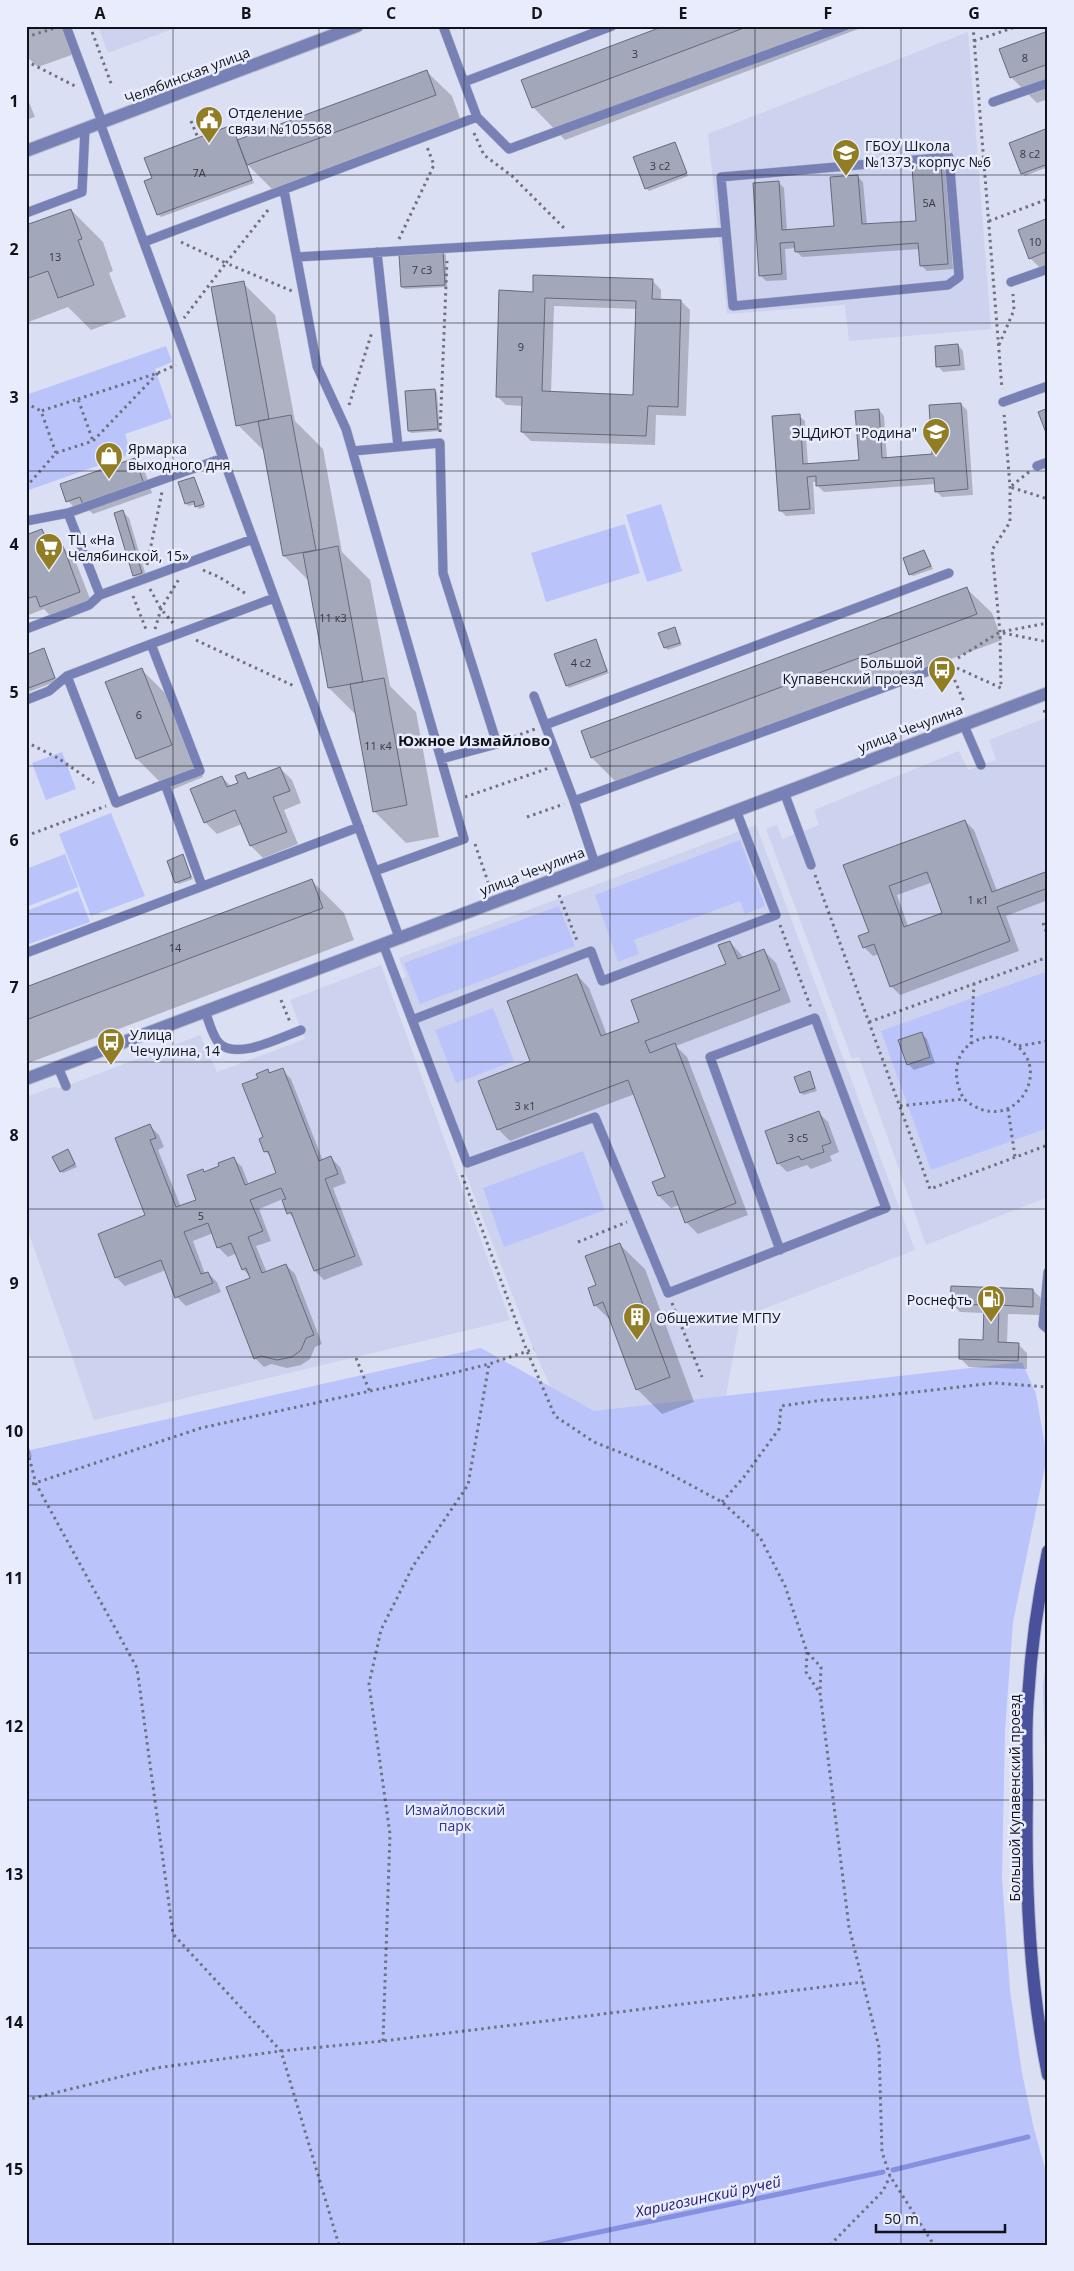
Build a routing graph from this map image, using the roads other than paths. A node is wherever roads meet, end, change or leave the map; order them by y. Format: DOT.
graph roads {
  1 [pos="66,26"];
  2 [pos="357,26"];
  3 [pos="443,26"];
  4 [pos="612,26"];
  5 [pos="845,26"];
  6 [pos="464,82"];
  7 [pos="1048,83"];
  8 [pos="993,102"];
  9 [pos="473,119"];
  10 [pos="101,123"];
  11 [pos="85,129"];
  12 [pos="26,151"];
  13 [pos="284,190"];
  14 [pos="133,211"];
  15 [pos="26,212"];
  16 [pos="123,215"];
  17 [pos="726,232"];
  18 [pos="144,242"];
  19 [pos="377,252"];
  20 [pos="297,256"];
  21 [pos="1048,269"];
  22 [pos="1011,282"];
  23 [pos="1048,386"];
  24 [pos="1003,402"];
  25 [pos="398,446"];
  26 [pos="353,451"];
  27 [pos="223,458"];
  28 [pos="1048,462"];
  29 [pos="1037,466"];
  30 [pos="68,513"];
  31 [pos="26,521"];
  32 [pos="253,539"];
  33 [pos="949,574"];
  34 [pos="100,595"];
  35 [pos="274,598"];
  36 [pos="26,629"];
  37 [pos="151,644"];
  38 [pos="948,664"];
  39 [pos="67,676"];
  40 [pos="1048,693"];
  41 [pos="534,696"];
  42 [pos="26,700"];
  43 [pos="963,723"];
  44 [pos="545,725"];
  45 [pos="441,759"];
  46 [pos="981,765"];
  47 [pos="165,784"];
  48 [pos="784,792"];
  49 [pos="574,800"];
  50 [pos="736,810"];
  51 [pos="359,827"];
  52 [pos="594,864"];
  53 [pos="811,864"];
  54 [pos="375,871"];
  55 [pos="202,886"];
  56 [pos="399,937"];
  57 [pos="382,944"];
  58 [pos="26,953"];
  59 [pos="205,1011"];
  60 [pos="412,1020"];
  61 [pos="298,1031"];
  62 [pos="58,1067"];
  63 [pos="26,1079"];
  64 [pos="66,1086"];
  65 [pos="780,1250"];
  66 [pos="1048,1272"];
  67 [pos="1048,1329"];
  68 [pos="1048,1551"];
  69 [pos="1048,2075"];
  1 -- 10 [label="lane"];
  2 -- 10 [label="street, Челябинская улица"];
  3 -- 6 [label="lane"];
  4 -- 6 [label="lane"];
  5 -- 9 [label="lane"];
  6 -- 9 [label="lane"];
  7 -- 8 [label="lane"];
  9 -- 13 [label="lane"];
  10 -- 11 [label="street, Челябинская улица"];
  10 -- 14 [label="lane"];
  11 -- 12 [label="street, Челябинская улица"];
  11 -- 15 [label="lane"];
  13 -- 18 [label="lane"];
  13 -- 20 [label="lane"];
  14 -- 16 [label="lane"];
  14 -- 18 [label="lane"];
  17 -- 17 [label="lane"];
  17 -- 19 [label="lane"];
  18 -- 27 [label="lane"];
  19 -- 20 [label="lane"];
  19 -- 25 [label="lane"];
  20 -- 26 [label="lane"];
  21 -- 22 [label="lane"];
  23 -- 24 [label="lane"];
  25 -- 26 [label="lane"];
  25 -- 45 [label="lane"];
  26 -- 45 [label="lane"];
  27 -- 30 [label="lane"];
  27 -- 32 [label="lane"];
  28 -- 29 [label="lane"];
  30 -- 31 [label="lane"];
  30 -- 34 [label="lane"];
  32 -- 34 [label="lane"];
  32 -- 35 [label="lane"];
  33 -- 44 [label="lane"];
  34 -- 36 [label="lane"];
  35 -- 37 [label="lane"];
  35 -- 51 [label="lane"];
  37 -- 39 [label="lane"];
  37 -- 47 [label="lane"];
  38 -- 49 [label="lane"];
  39 -- 42 [label="lane"];
  39 -- 47 [label="lane"];
  40 -- 43 [label="street, улица Чечулина"];
  41 -- 44 [label="lane"];
  43 -- 46 [label="lane"];
  43 -- 48 [label="street, улица Чечулина"];
  44 -- 49 [label="lane"];
  45 -- 54 [label="lane"];
  47 -- 55 [label="lane"];
  48 -- 50 [label="street, улица Чечулина"];
  48 -- 53 [label="lane"];
  49 -- 52 [label="lane"];
  50 -- 52 [label="street, улица Чечулина"];
  50 -- 60 [label="lane"];
  51 -- 54 [label="lane"];
  51 -- 55 [label="lane"];
  52 -- 56 [label="street, улица Чечулина"];
  54 -- 56 [label="lane"];
  55 -- 58 [label="lane"];
  56 -- 57 [label="street, улица Чечулина"];
  57 -- 59 [label="street, улица Чечулина"];
  57 -- 60 [label="lane"];
  59 -- 61 [label="lane"];
  59 -- 62 [label="street, улица Чечулина"];
  60 -- 65 [label="lane"];
  62 -- 63 [label="street, улица Чечулина"];
  62 -- 64 [label="lane"];
  65 -- 65 [label="lane"];
  66 -- 67 [label="lane"];
  68 -- 69 [label="main road, Большой Купавенский проезд"];
}
